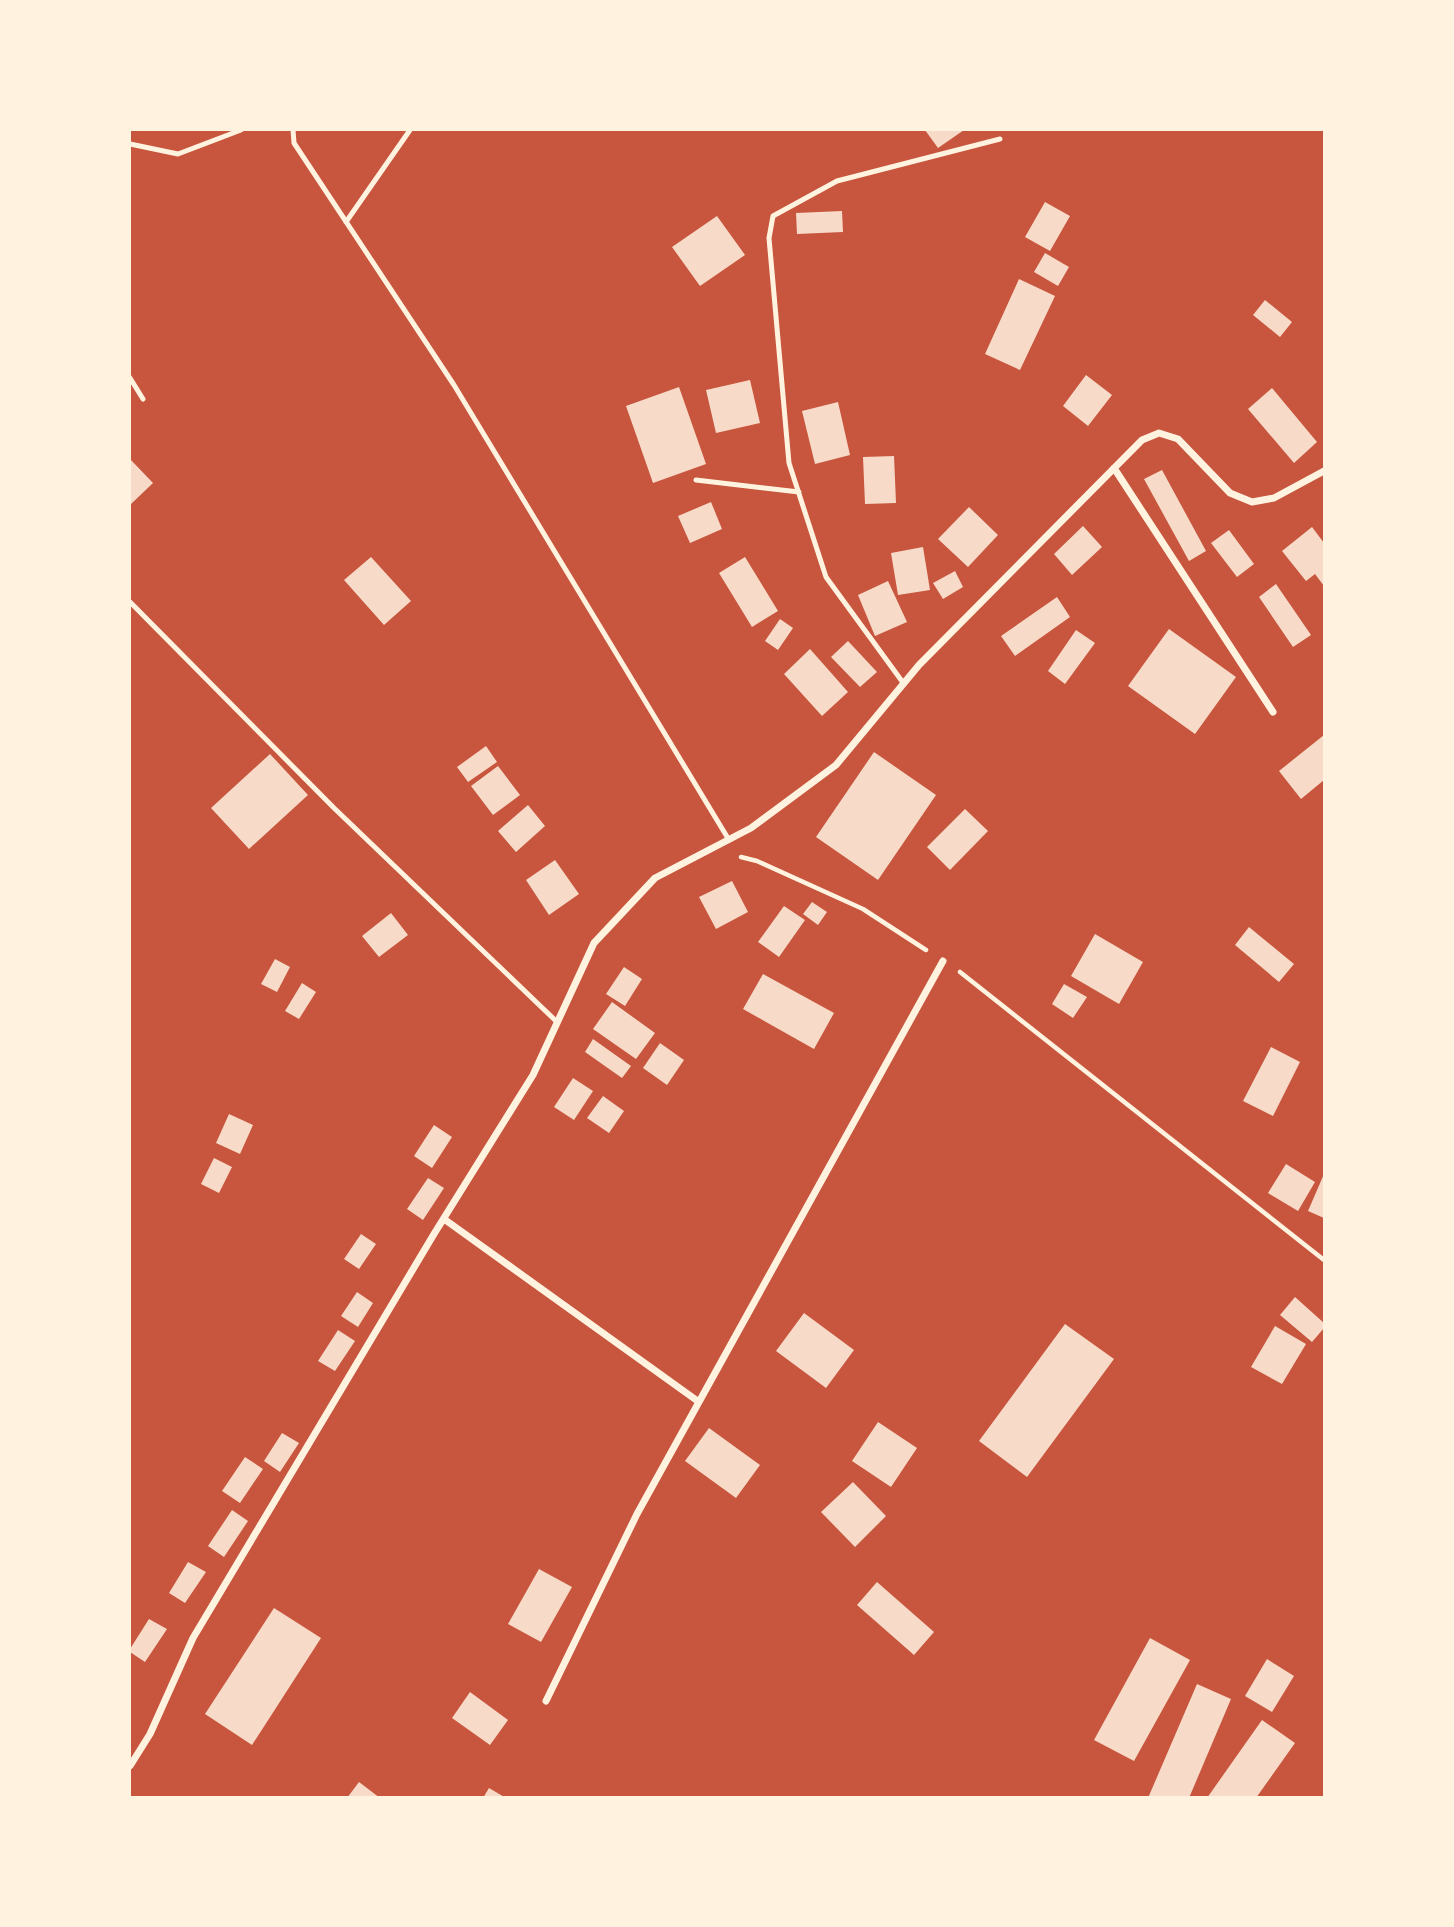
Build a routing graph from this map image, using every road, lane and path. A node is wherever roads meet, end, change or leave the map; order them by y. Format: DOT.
graph roads {
  1 [pos="241,130"];
  2 [pos="293,130"];
  3 [pos="410,130"];
  4 [pos="1000,139"];
  5 [pos="130,144"];
  6 [pos="346,222"];
  7 [pos="130,378"];
  8 [pos="143,399"];
  9 [pos="1114,468"];
  10 [pos="1325,471"];
  11 [pos="696,480"];
  12 [pos="799,492"];
  13 [pos="130,603"];
  14 [pos="904,684"];
  15 [pos="1273,712"];
  16 [pos="729,839"];
  17 [pos="707,851"];
  18 [pos="943,961"];
  19 [pos="557,1021"];
  20 [pos="444,1219"];
  21 [pos="1325,1259"];
  22 [pos="699,1402"];
  23 [pos="546,1701"];
  24 [pos="130,1766"];
  1 -- 5 [label="lane"];
  2 -- 6 [label="lane"];
  3 -- 6 [label="lane"];
  4 -- 12 [label="lane"];
  6 -- 16 [label="lane"];
  7 -- 8 [label="lane"];
  9 -- 10 [label="street"];
  9 -- 14 [label="street"];
  9 -- 15 [label="street"];
  11 -- 12 [label="lane"];
  12 -- 14 [label="lane"];
  13 -- 19 [label="lane"];
  14 -- 16 [label="street"];
  16 -- 17 [label="street"];
  17 -- 18 [label="path"];
  17 -- 19 [label="street"];
  18 -- 21 [label="path"];
  18 -- 22 [label="street"];
  19 -- 20 [label="street"];
  20 -- 22 [label="street"];
  20 -- 24 [label="street"];
  22 -- 23 [label="street"];
}
